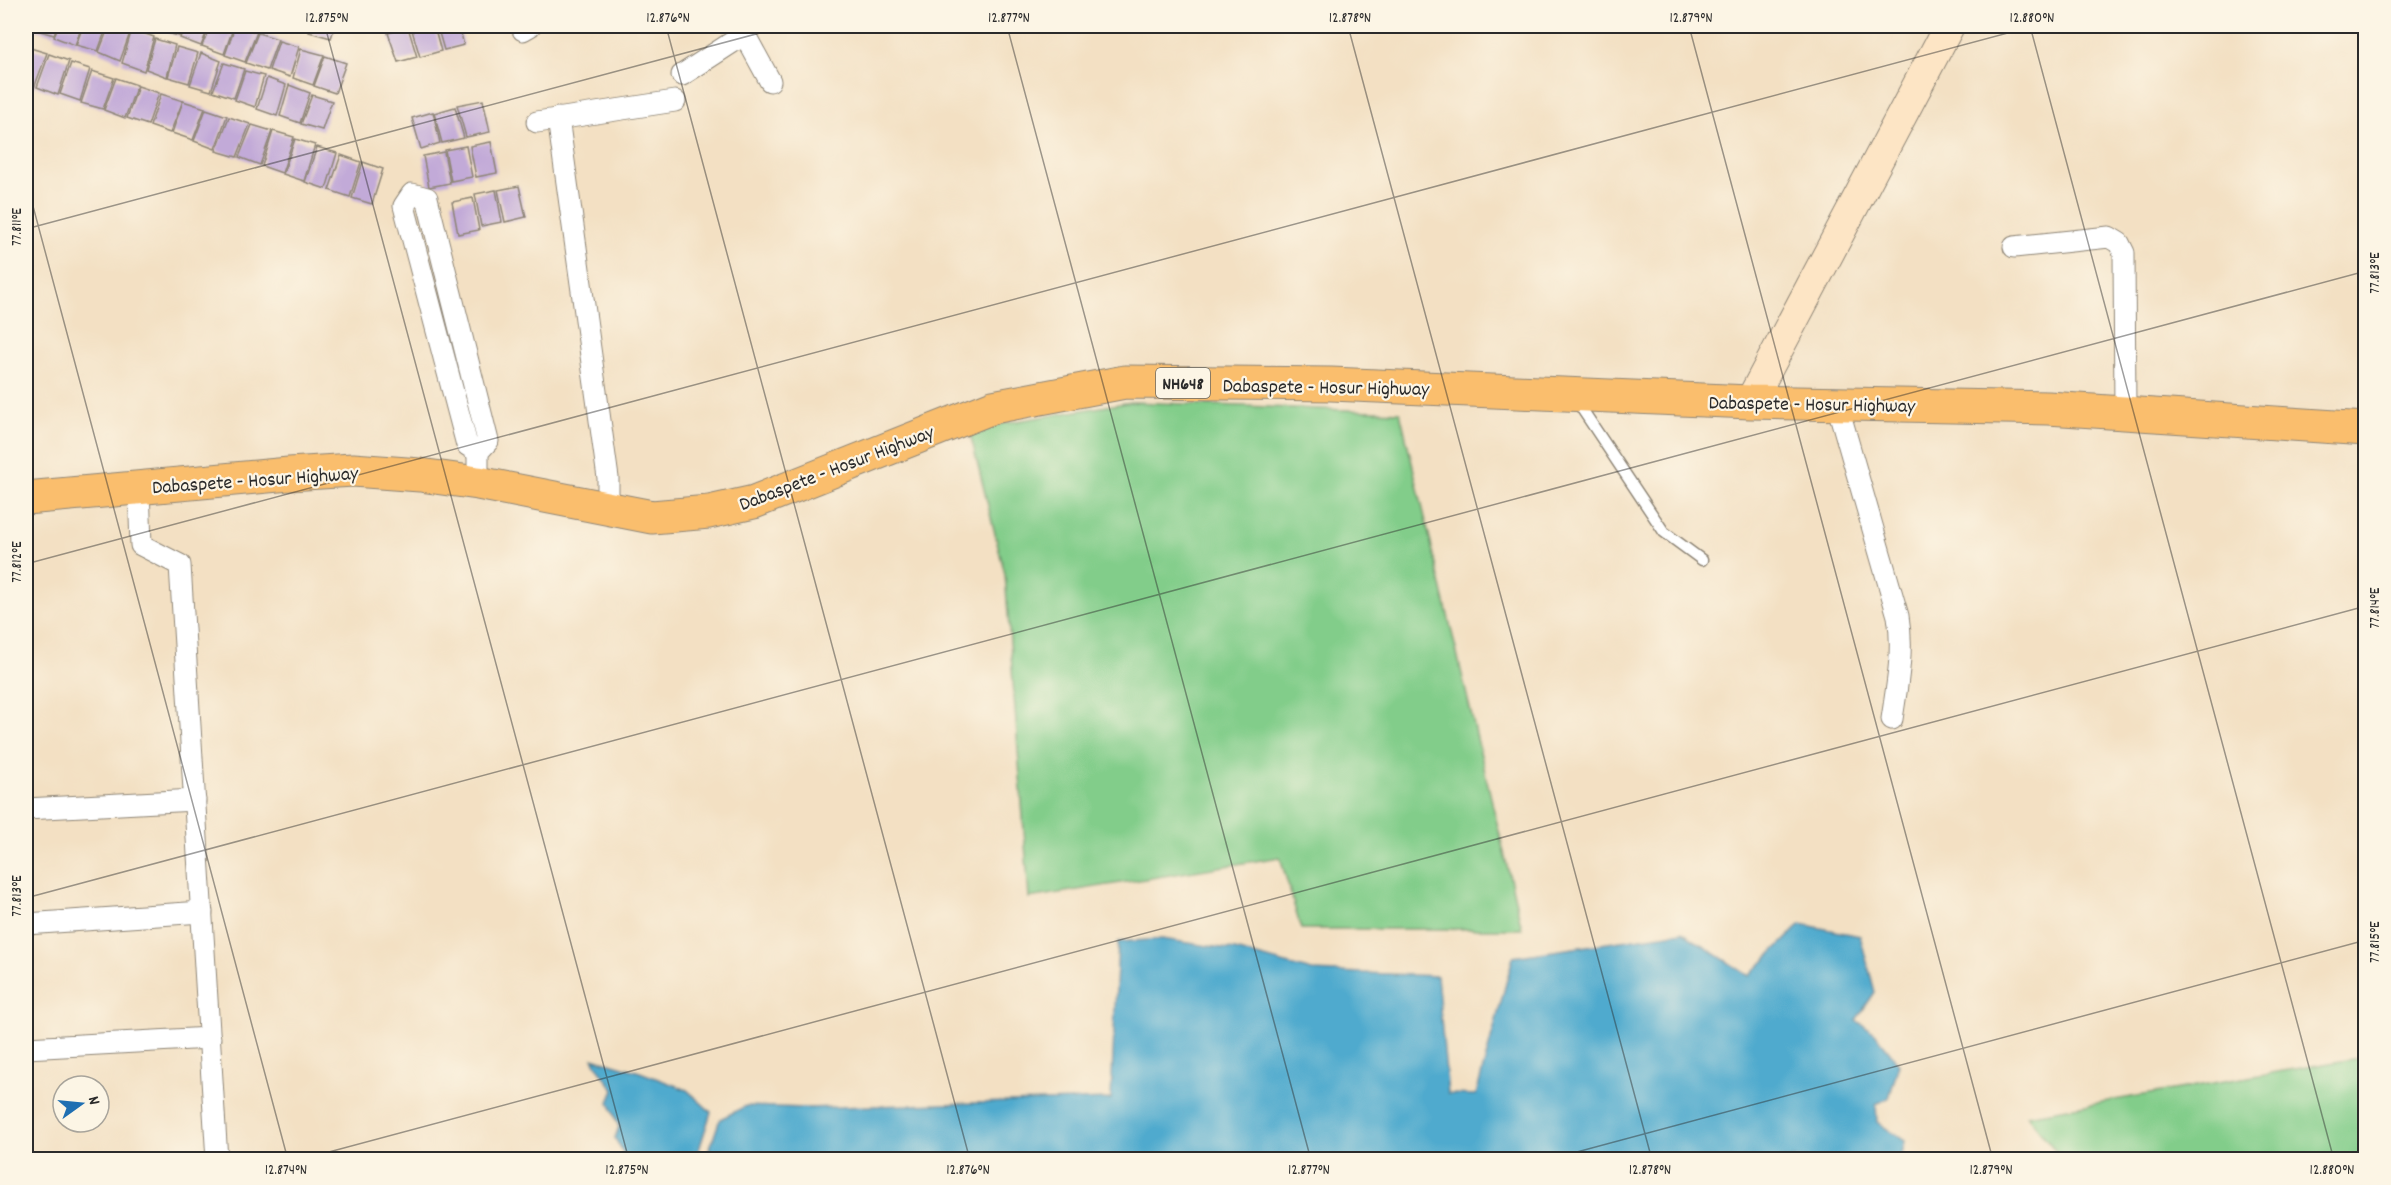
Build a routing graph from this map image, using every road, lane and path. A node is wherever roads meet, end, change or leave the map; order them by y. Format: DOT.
graph roads {
  1 [pos="1949,26"];
  2 [pos="743,30"];
  3 [pos="682,75"];
  4 [pos="770,81"];
  5 [pos="675,101"];
  6 [pos="558,118"];
  7 [pos="537,122"];
  8 [pos="2014,247"];
  9 [pos="1572,394"];
  10 [pos="1750,402"];
  11 [pos="1838,404"];
  12 [pos="2125,413"];
  13 [pos="2366,429"];
  14 [pos="478,468"];
  15 [pos="139,488"];
  16 [pos="26,498"];
  17 [pos="608,509"];
  18 [pos="1701,560"];
  19 [pos="1892,720"];
  20 [pos="195,800"];
  21 [pos="26,809"];
  22 [pos="202,912"];
  23 [pos="26,924"];
  24 [pos="210,1038"];
  25 [pos="26,1048"];
  26 [pos="217,1160"];
  1 -- 10 [label="street"];
  2 -- 3 [label="street"];
  2 -- 4 [label="street"];
  5 -- 6 [label="street"];
  6 -- 7 [label="street"];
  6 -- 17 [label="street"];
  8 -- 12 [label="street"];
  9 -- 10 [label="highway, Dabaspete - Hosur Highway / NH648"];
  9 -- 17 [label="highway, Dabaspete - Hosur Highway / NH648"];
  9 -- 18 [label="lane"];
  10 -- 11 [label="highway, Dabaspete - Hosur Highway / NH648"];
  11 -- 12 [label="highway, Dabaspete - Hosur Highway / NH648"];
  11 -- 19 [label="street"];
  12 -- 13 [label="highway, Dabaspete - Hosur Highway / NH648"];
  14 -- 14 [label="street"];
  14 -- 15 [label="highway, Dabaspete - Hosur Highway / NH648"];
  14 -- 17 [label="highway, Dabaspete - Hosur Highway / NH648"];
  15 -- 16 [label="highway, Dabaspete - Hosur Highway / NH648"];
  15 -- 20 [label="street"];
  20 -- 21 [label="street"];
  20 -- 22 [label="street"];
  22 -- 23 [label="street"];
  22 -- 24 [label="street"];
  24 -- 25 [label="street"];
  24 -- 26 [label="street"];
}
